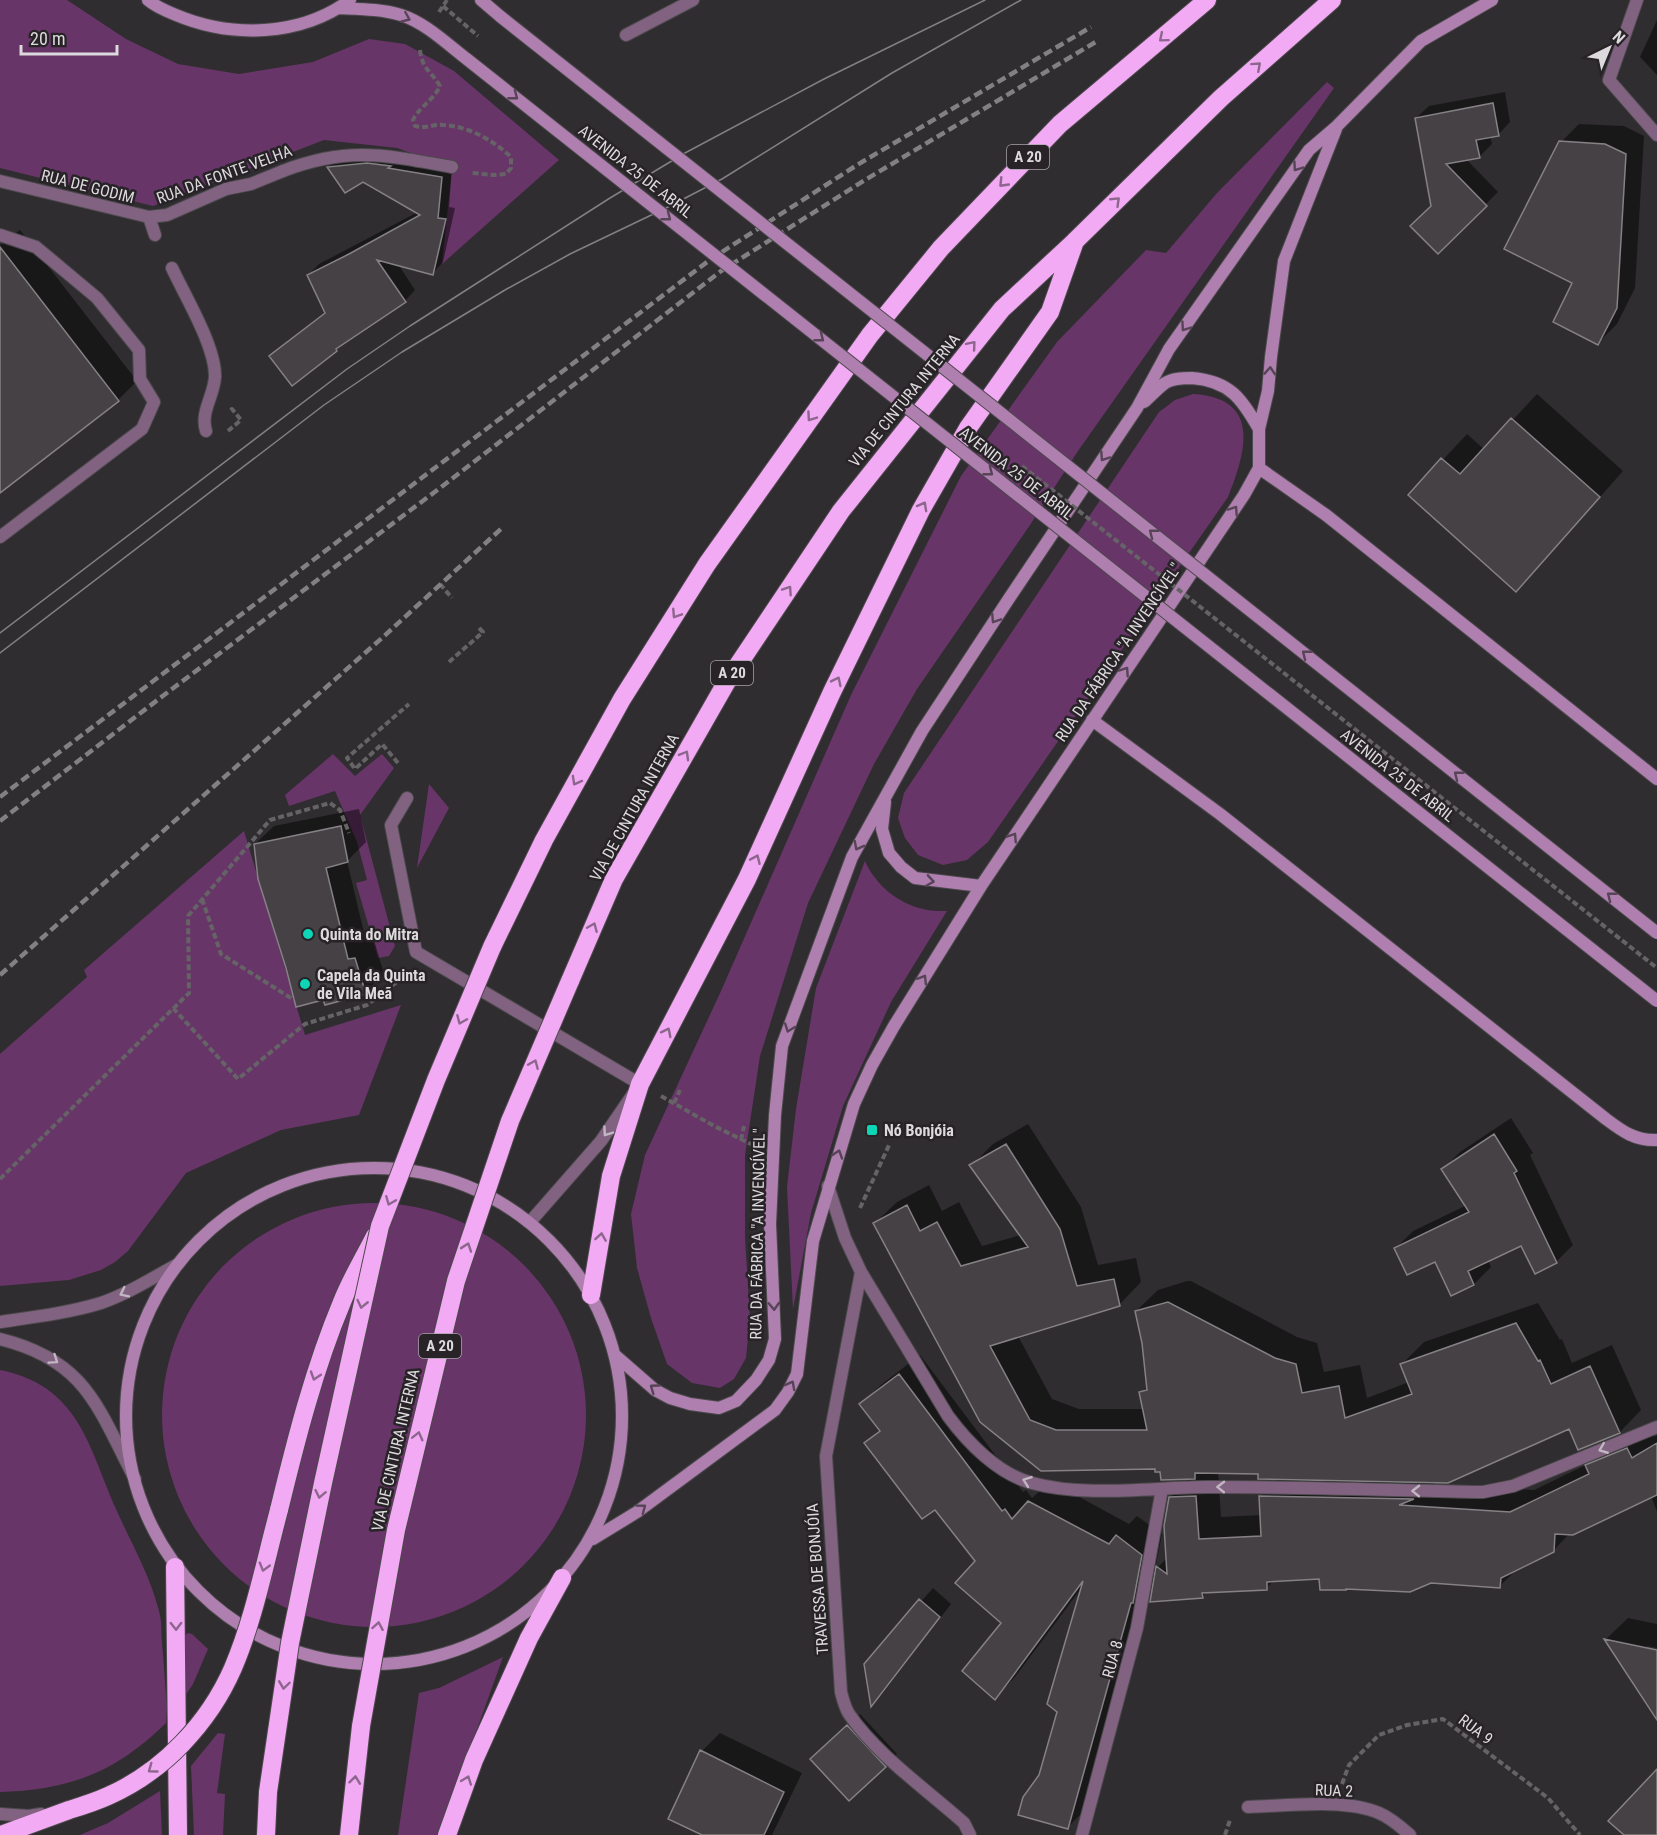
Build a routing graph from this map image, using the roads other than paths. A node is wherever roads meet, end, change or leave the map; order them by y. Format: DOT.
graph roads {
  1 [pos="148,0"];
  2 [pos="481,0"];
  3 [pos="693,0"];
  4 [pos="1207,0"];
  5 [pos="1332,0"];
  6 [pos="1492,0"];
  7 [pos="1637,0"];
  8 [pos="344,4"];
  9 [pos="626,35"];
  10 [pos="1337,126"];
  11 [pos="1657,135"];
  12 [pos="452,168"];
  13 [pos="0,182"];
  14 [pos="149,217"];
  15 [pos="0,235"];
  16 [pos="155,235"];
  17 [pos="1074,242"];
  18 [pos="172,268"];
  19 [pos="1137,408"];
  20 [pos="1259,429"];
  21 [pos="206,431"];
  22 [pos="1259,468"];
  23 [pos="0,537"];
  24 [pos="1092,720"];
  25 [pos="1657,779"];
  26 [pos="885,795"];
  27 [pos="407,798"];
  28 [pos="981,886"];
  29 [pos="1657,933"];
  30 [pos="1657,1001"];
  31 [pos="640,1084"];
  32 [pos="1657,1140"];
  33 [pos="828,1186"];
  34 [pos="530,1222"];
  35 [pos="380,1226"];
  36 [pos="176,1265"];
  37 [pos="861,1272"];
  38 [pos="591,1295"];
  39 [pos="0,1322"];
  40 [pos="0,1339"];
  41 [pos="616,1356"];
  42 [pos="1657,1427"];
  43 [pos="135,1479"];
  44 [pos="1162,1489"];
  45 [pos="593,1539"];
  46 [pos="175,1567"];
  47 [pos="562,1578"];
  48 [pos="1248,1807"];
  49 [pos="69,1810"];
  50 [pos="0,1814"];
  51 [pos="2,1835"];
  52 [pos="178,1835"];
  53 [pos="266,1835"];
  54 [pos="349,1835"];
  55 [pos="447,1835"];
  56 [pos="970,1835"];
  57 [pos="1082,1835"];
  58 [pos="1410,1835"];
  1 -- 8 [label="main road"];
  29 -- 2 [label="main road, one-way, bridge"];
  3 -- 9 [label="street"];
  4 -- 35 [label="highway, A 20, one-way, bridge"];
  17 -- 5 [label="highway, VIA DE CINTURA INTERNA / A 20, one-way"];
  6 -- 10 [label="main road, RUA DA FÁBRICA \"A INVENCÍVEL\""];
  7 -- 11 [label="street"];
  8 -- 30 [label="main road, AVENIDA 25 DE ABRIL, one-way, bridge"];
  10 -- 19 [label="main road, RUA DA FÁBRICA \"A INVENCÍVEL\", one-way"];
  20 -- 10 [label="main road, RUA DA FÁBRICA \"A INVENCÍVEL\", one-way"];
  12 -- 14 [label="street, RUA DA FONTE VELHA"];
  13 -- 14 [label="street, RUA DE GODIM"];
  14 -- 16 [label="street, RUA DE GODIM"];
  15 -- 23 [label="street"];
  31 -- 17 [label="highway, one-way"];
  54 -- 17 [label="highway, VIA DE CINTURA INTERNA / A 20, one-way, bridge"];
  18 -- 21 [label="street"];
  19 -- 20 [label="main road, RUA DA FÁBRICA \"A INVENCÍVEL\""];
  19 -- 26 [label="main road, RUA DA FÁBRICA \"A INVENCÍVEL\", one-way"];
  20 -- 22 [label="main road, RUA DA FÁBRICA \"A INVENCÍVEL\""];
  24 -- 22 [label="main road, RUA DA FÁBRICA \"A INVENCÍVEL\", one-way"];
  22 -- 25 [label="main road"];
  28 -- 24 [label="main road, RUA DA FÁBRICA \"A INVENCÍVEL\", one-way"];
  24 -- 32 [label="main road"];
  26 -- 28 [label="main road, RUA DA FÁBRICA \"A INVENCÍVEL\", one-way"];
  26 -- 41 [label="main road, RUA DA FÁBRICA \"A INVENCÍVEL\", one-way"];
  27 -- 31 [label="street"];
  33 -- 28 [label="main road, RUA DA FÁBRICA \"A INVENCÍVEL\", one-way"];
  31 -- 34 [label="street, one-way"];
  38 -- 31 [label="highway, one-way"];
  33 -- 37 [label="street"];
  45 -- 33 [label="main road, RUA DA FÁBRICA \"A INVENCÍVEL\", one-way"];
  34 -- 36 [label="main road"];
  34 -- 38 [label="main road"];
  35 -- 49 [label="highway, one-way, bridge"];
  35 -- 53 [label="highway, A 20, one-way, bridge"];
  36 -- 39 [label="street, one-way"];
  36 -- 43 [label="main road"];
  44 -- 37 [label="street, one-way"];
  37 -- 56 [label="street, TRAVESSA DE BONJÓIA"];
  38 -- 41 [label="main road"];
  40 -- 43 [label="street, one-way"];
  41 -- 45 [label="main road"];
  42 -- 44 [label="street, one-way"];
  43 -- 46 [label="main road"];
  44 -- 57 [label="street, RUA 8"];
  45 -- 47 [label="main road"];
  46 -- 47 [label="main road"];
  46 -- 52 [label="highway, one-way"];
  55 -- 47 [label="highway, one-way"];
  48 -- 58 [label="street, RUA 2"];
  49 -- 50 [label="street"];
  49 -- 51 [label="highway"];
}
